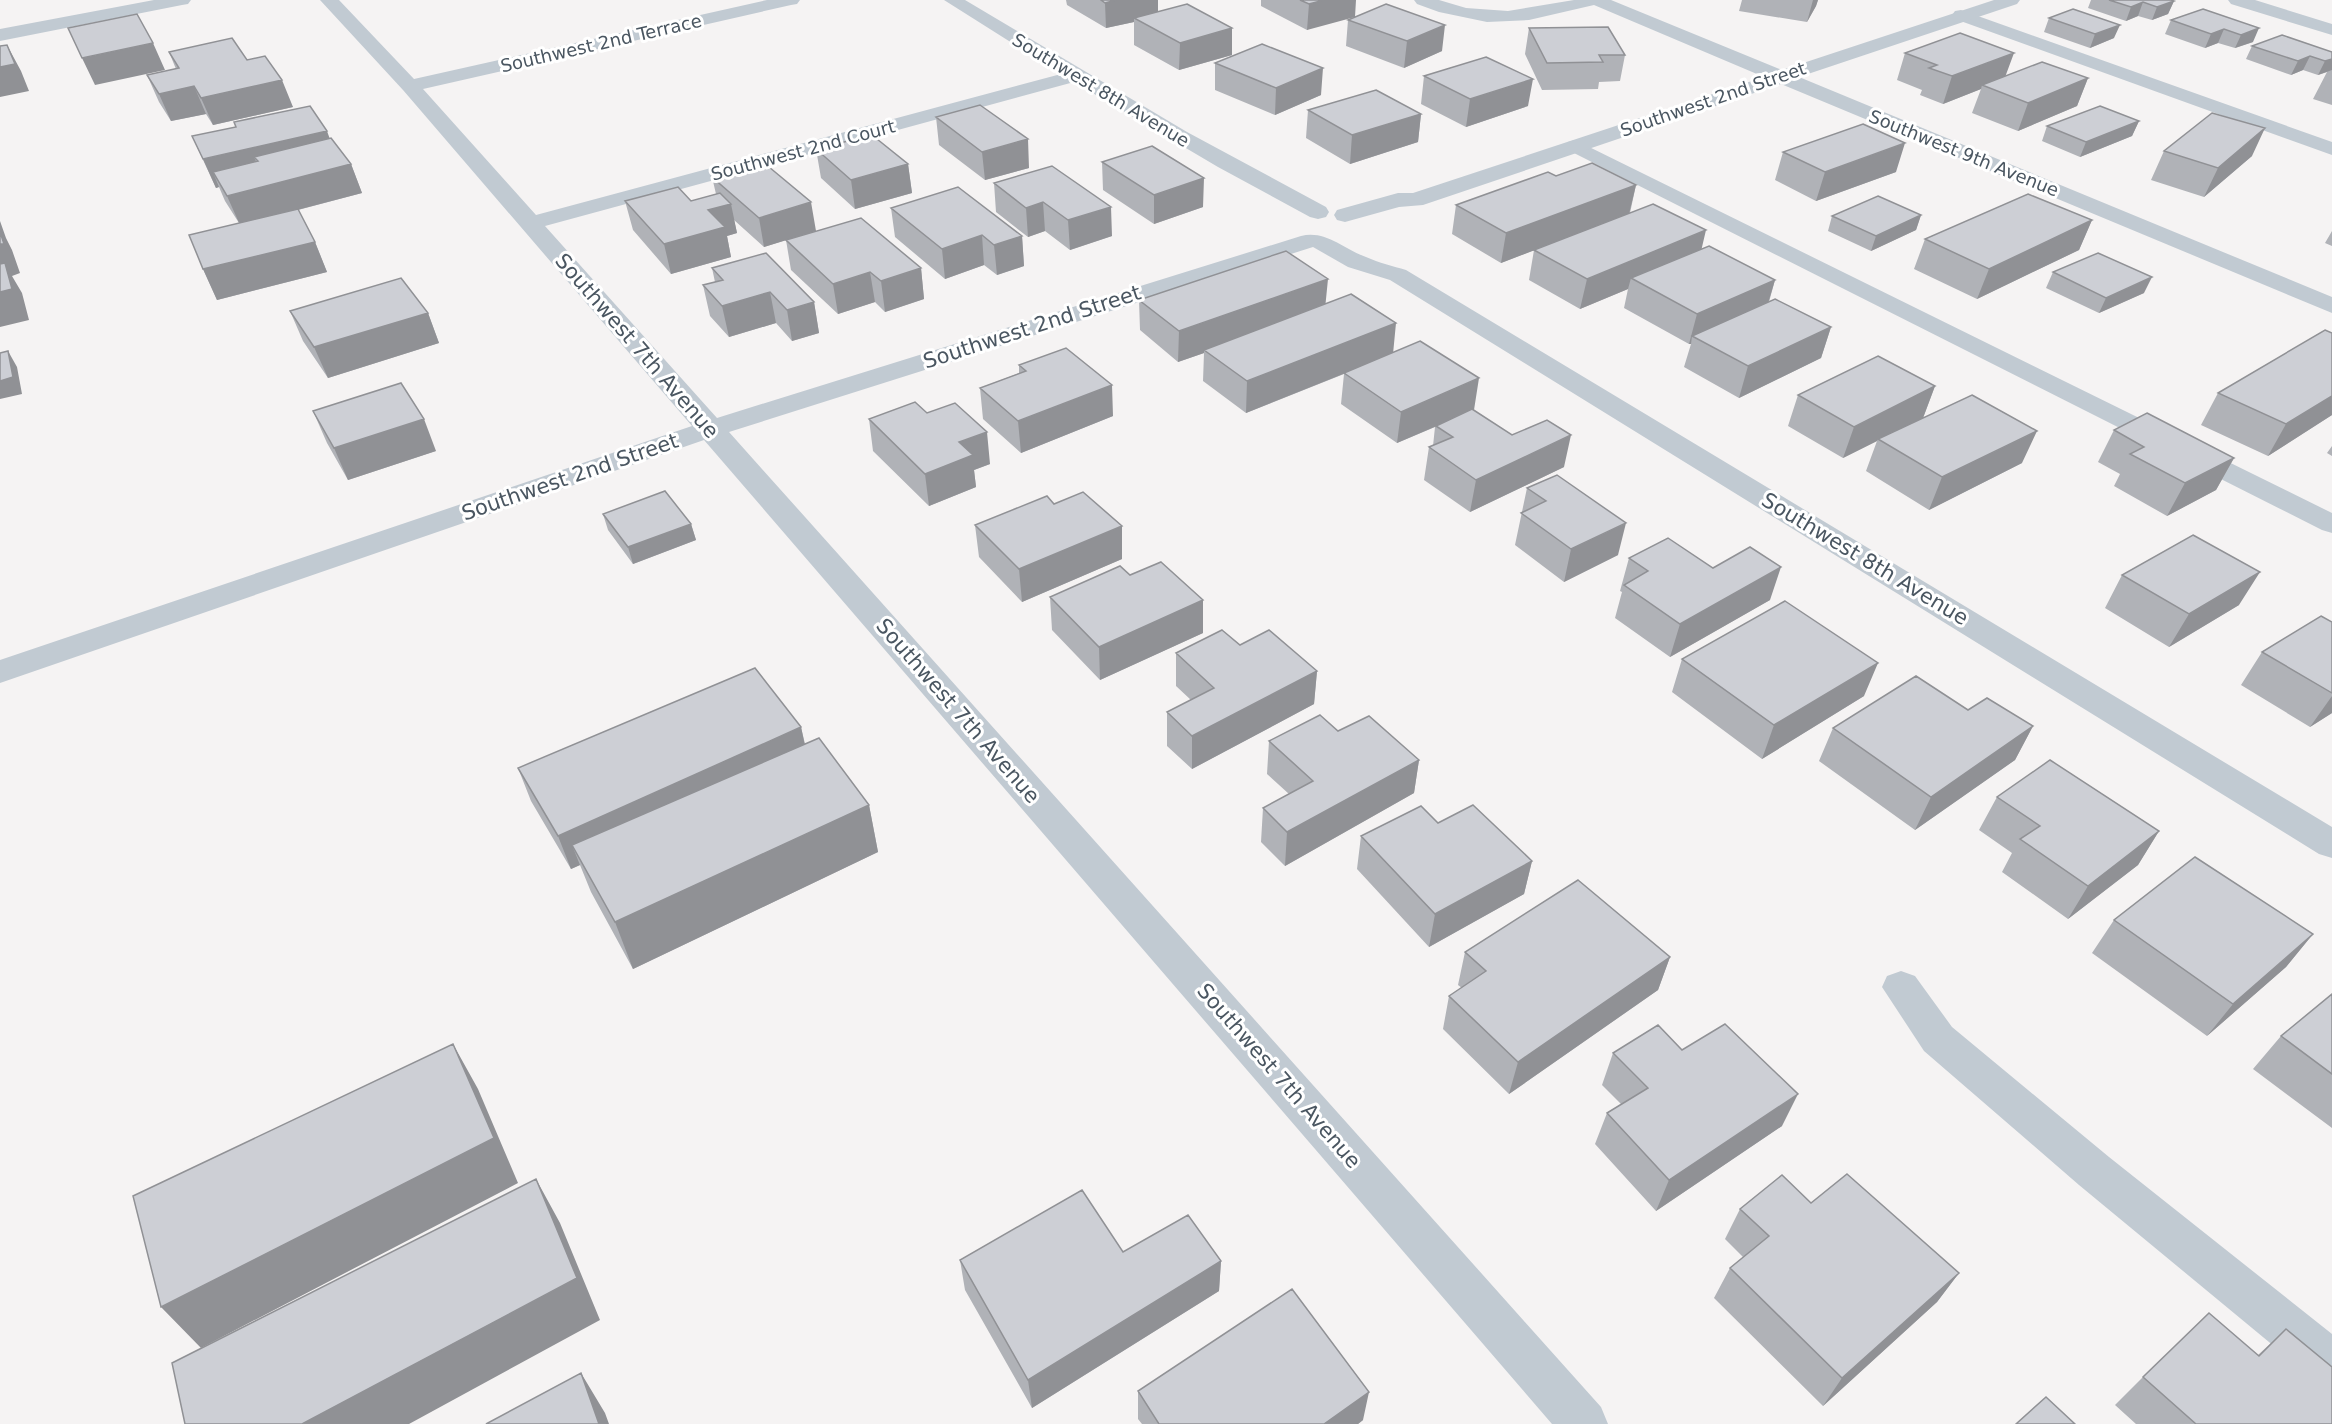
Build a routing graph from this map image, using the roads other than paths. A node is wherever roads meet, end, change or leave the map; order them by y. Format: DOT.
graph roads {
  1 [pos="182,0"];
  2 [pos="329,0"];
  3 [pos="791,0"];
  4 [pos="953,0"];
  5 [pos="1423,0"];
  6 [pos="1595,0"];
  7 [pos="2011,0"];
  8 [pos="2237,0"];
  9 [pos="1962,15"];
  10 [pos="2332,30"];
  11 [pos="0,35"];
  12 [pos="1076,76"];
  13 [pos="1778,77"];
  14 [pos="410,86"];
  15 [pos="1575,146"];
  16 [pos="2332,149"];
  17 [pos="530,223"];
  18 [pos="1355,227"];
  19 [pos="1308,229"];
  20 [pos="1398,275"];
  21 [pos="2332,306"];
  22 [pos="710,429"];
  23 [pos="2332,524"];
  24 [pos="2,672"];
  25 [pos="2332,843"];
  26 [pos="1901,987"];
  27 [pos="2332,1364"];
  28 [pos="1584,1424"];
  1 -- 11 [label="street"];
  2 -- 14 [label="street, Southwest 7th Avenue"];
  3 -- 14 [label="street, Southwest 2nd Terrace"];
  4 -- 12 [label="street, Southwest 8th Avenue"];
  5 -- 6 [label="street"];
  6 -- 13 [label="street, Southwest 9th Avenue"];
  7 -- 9 [label="street, Southwest 2nd Street"];
  8 -- 10 [label="street"];
  9 -- 13 [label="street, Southwest 2nd Street"];
  9 -- 16 [label="street"];
  12 -- 17 [label="street, Southwest 2nd Court"];
  12 -- 19 [label="street, Southwest 8th Avenue"];
  13 -- 15 [label="street, Southwest 2nd Street"];
  13 -- 21 [label="street, Southwest 9th Avenue"];
  14 -- 17 [label="street, Southwest 7th Avenue"];
  15 -- 18 [label="street, Southwest 2nd Street"];
  15 -- 23 [label="street"];
  17 -- 22 [label="street, Southwest 7th Avenue"];
  18 -- 19 [label="street, Southwest 2nd Street"];
  18 -- 19 [label="street, Southwest 2nd Street"];
  18 -- 20 [label="street, Southwest 8th Avenue"];
  19 -- 20 [label="street, Southwest 8th Avenue"];
  19 -- 22 [label="street, Southwest 2nd Street"];
  20 -- 25 [label="street, Southwest 8th Avenue"];
  22 -- 24 [label="street, Southwest 2nd Street"];
  22 -- 28 [label="street, Southwest 7th Avenue"];
  26 -- 27 [label="street"];
}
